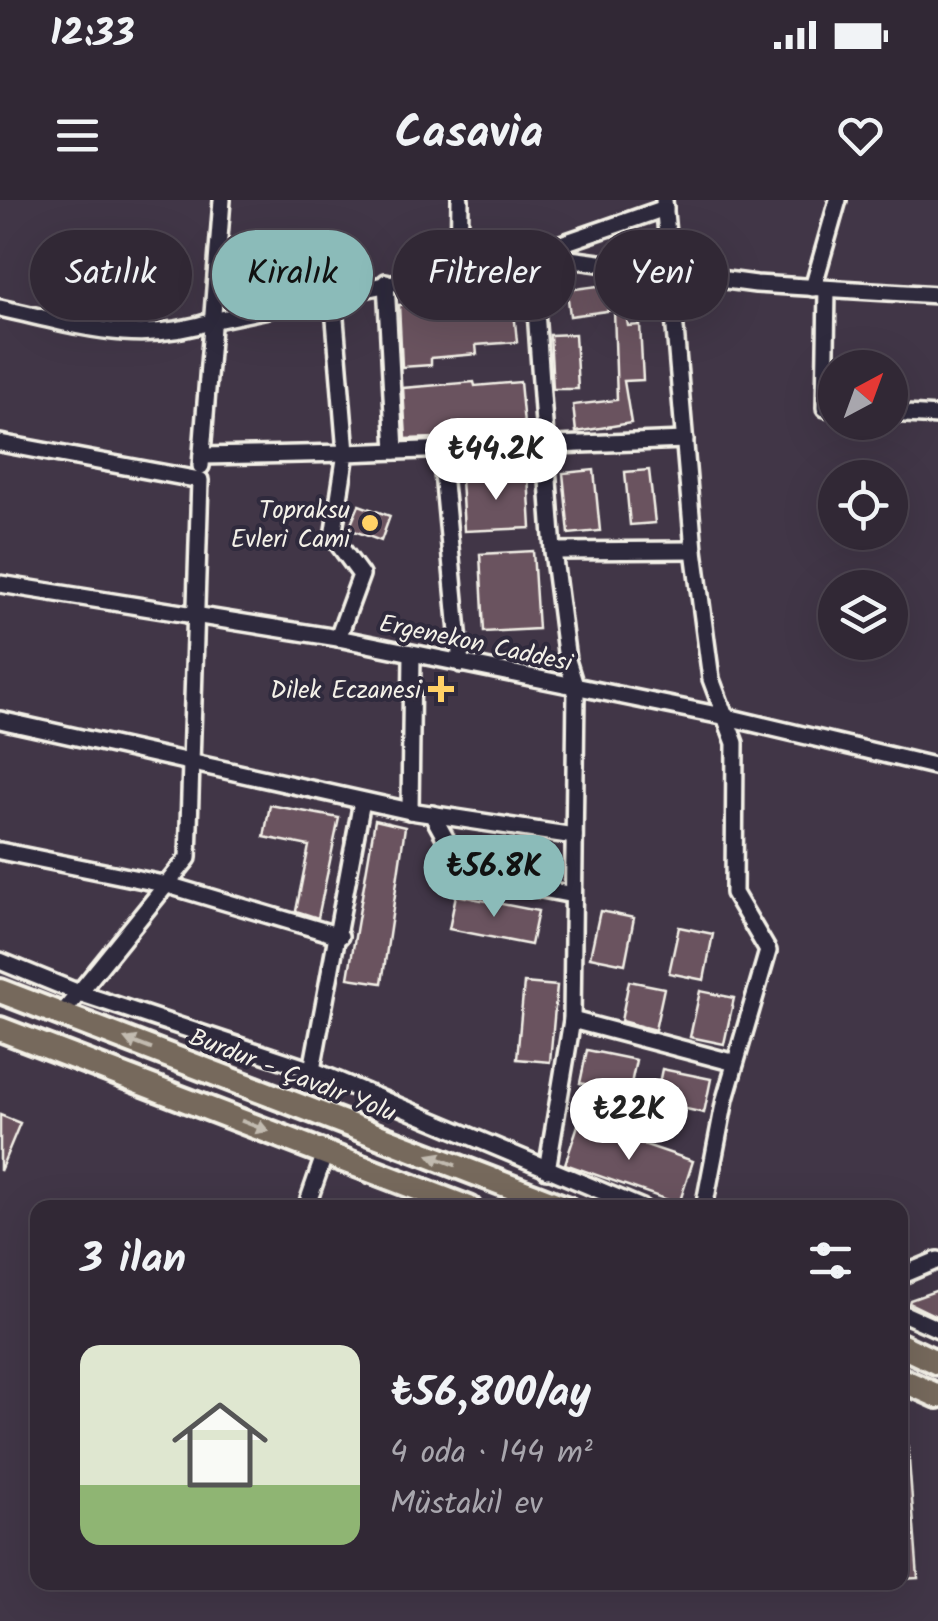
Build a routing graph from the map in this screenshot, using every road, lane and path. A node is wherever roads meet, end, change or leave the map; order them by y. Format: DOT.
graph roads {
  1 [pos="222,200"];
  2 [pos="460,200"];
  3 [pos="838,200"];
  4 [pos="664,204"];
  5 [pos="220,230"];
  6 [pos="460,230"];
  7 [pos="666,230"];
  8 [pos="575,238"];
  9 [pos="728,278"];
  10 [pos="393,281"];
  11 [pos="386,282"];
  12 [pos="373,285"];
  13 [pos="820,288"];
  14 [pos="938,295"];
  15 [pos="0,308"];
  16 [pos="216,320"];
  17 [pos="336,320"];
  18 [pos="537,320"];
  19 [pos="674,320"];
  20 [pos="823,350"];
  21 [pos="908,414"];
  22 [pos="938,416"];
  23 [pos="685,440"];
  24 [pos="0,443"];
  25 [pos="546,448"];
  26 [pos="440,451"];
  27 [pos="395,452"];
  28 [pos="346,454"];
  29 [pos="202,456"];
  30 [pos="200,480"];
  31 [pos="694,550"];
  32 [pos="554,551"];
  33 [pos="0,584"];
  34 [pos="196,617"];
  35 [pos="338,638"];
  36 [pos="412,654"];
  37 [pos="461,664"];
  38 [pos="576,689"];
  39 [pos="727,717"];
  40 [pos="0,720"];
  41 [pos="190,759"];
  42 [pos="938,767"];
  43 [pos="362,801"];
  44 [pos="410,811"];
  45 [pos="432,814"];
  46 [pos="574,836"];
  47 [pos="0,852"];
  48 [pos="168,885"];
  49 [pos="573,895"];
  50 [pos="340,936"];
  51 [pos="0,961"];
  52 [pos="0,992"];
  53 [pos="79,993"];
  54 [pos="61,1015"];
  55 [pos="572,1020"];
  56 [pos="0,1030"];
  57 [pos="734,1063"];
  58 [pos="312,1070"];
  59 [pos="325,1153"];
  60 [pos="547,1170"];
  61 [pos="309,1200"];
  62 [pos="448,1200"];
  63 [pos="545,1200"];
  64 [pos="622,1200"];
  65 [pos="706,1200"];
  66 [pos="938,1260"];
  67 [pos="908,1273"];
  68 [pos="908,1316"];
  69 [pos="938,1329"];
  70 [pos="908,1349"];
  71 [pos="938,1364"];
  72 [pos="908,1382"];
  73 [pos="938,1396"];
  1 -- 5 [label="street"];
  2 -- 6 [label="street"];
  3 -- 13 [label="street"];
  4 -- 7 [label="street"];
  4 -- 8 [label="street"];
  9 -- 13 [label="street"];
  10 -- 11 [label="street"];
  11 -- 12 [label="street"];
  11 -- 27 [label="street"];
  13 -- 14 [label="street"];
  13 -- 20 [label="street"];
  15 -- 16 [label="street"];
  16 -- 29 [label="street"];
  17 -- 28 [label="street"];
  18 -- 25 [label="street"];
  19 -- 23 [label="street"];
  21 -- 22 [label="street"];
  23 -- 25 [label="street"];
  23 -- 31 [label="street"];
  24 -- 30 [label="street"];
  25 -- 26 [label="street"];
  25 -- 32 [label="street"];
  26 -- 27 [label="street"];
  26 -- 37 [label="street"];
  27 -- 28 [label="street"];
  28 -- 29 [label="street"];
  28 -- 35 [label="street"];
  29 -- 30 [label="street"];
  30 -- 34 [label="street"];
  31 -- 32 [label="street"];
  31 -- 39 [label="street"];
  32 -- 38 [label="street"];
  33 -- 34 [label="street, Ergenekon Caddesi"];
  34 -- 35 [label="street, Ergenekon Caddesi"];
  34 -- 41 [label="street"];
  35 -- 36 [label="street, Ergenekon Caddesi"];
  36 -- 37 [label="street, Ergenekon Caddesi"];
  36 -- 44 [label="street"];
  37 -- 38 [label="street, Ergenekon Caddesi"];
  38 -- 39 [label="street, Ergenekon Caddesi"];
  38 -- 46 [label="street"];
  39 -- 42 [label="street, Ergenekon Caddesi"];
  39 -- 57 [label="street"];
  40 -- 41 [label="street"];
  41 -- 43 [label="street"];
  41 -- 48 [label="street"];
  43 -- 44 [label="street"];
  43 -- 50 [label="street"];
  44 -- 45 [label="street"];
  45 -- 46 [label="street"];
  45 -- 49 [label="street"];
  46 -- 49 [label="street"];
  47 -- 48 [label="street"];
  48 -- 50 [label="street"];
  48 -- 53 [label="street"];
  49 -- 55 [label="street"];
  50 -- 58 [label="street"];
  51 -- 53 [label="street"];
  52 -- 54 [label="highway, Burdur - Çavdır Yolu"];
  53 -- 54 [label="street"];
  53 -- 58 [label="street"];
  63 -- 54 [label="highway, Burdur - Çavdır Yolu, one-way"];
  55 -- 57 [label="street"];
  55 -- 60 [label="street"];
  56 -- 59 [label="highway, one-way"];
  57 -- 65 [label="street"];
  58 -- 60 [label="street"];
  59 -- 61 [label="street"];
  59 -- 62 [label="highway"];
  60 -- 64 [label="street"];
  66 -- 67 [label="street"];
  68 -- 69 [label="street"];
  70 -- 71 [label="highway"];
  72 -- 73 [label="highway"];
}
